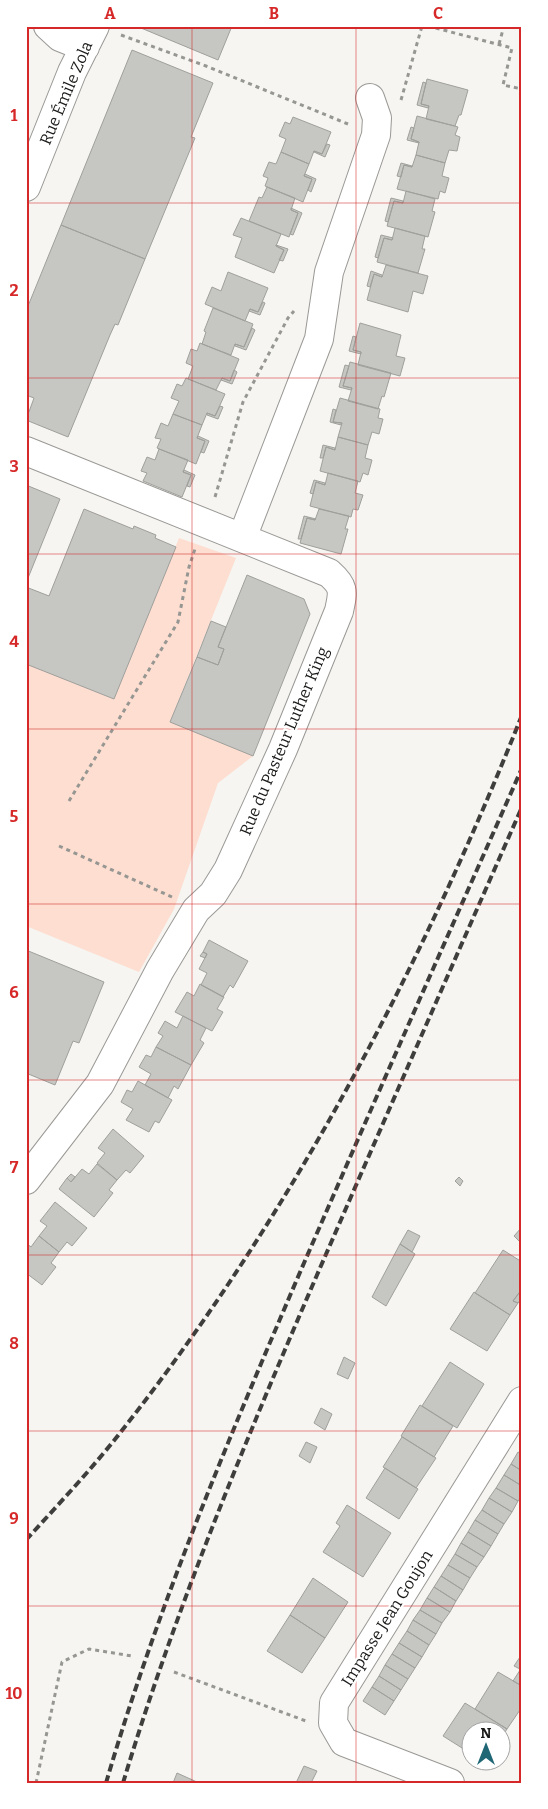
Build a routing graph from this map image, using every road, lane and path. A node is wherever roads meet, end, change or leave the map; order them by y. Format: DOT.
graph roads {
  1 [pos="48,26"];
  2 [pos="428,26"];
  3 [pos="504,26"];
  4 [pos="99,36"];
  5 [pos="499,44"];
  6 [pos="522,89"];
  7 [pos="370,98"];
  8 [pos="376,135"];
  9 [pos="26,187"];
  10 [pos="26,451"];
  11 [pos="242,538"];
  12 [pos="198,543"];
  13 [pos="69,801"];
  14 [pos="59,846"];
  15 [pos="196,910"];
  16 [pos="26,1180"];
  17 [pos="522,1401"];
  18 [pos="132,1656"];
  19 [pos="174,1672"];
  20 [pos="333,1723"];
  21 [pos="36,1783"];
  22 [pos="450,1783"];
  1 -- 4 [label="street"];
  2 -- 5 [label="path"];
  3 -- 5 [label="path"];
  4 -- 8 [label="path"];
  4 -- 9 [label="street, Rue Émile Zola"];
  5 -- 6 [label="path"];
  7 -- 8 [label="street"];
  8 -- 11 [label="street"];
  10 -- 11 [label="street, Rue du Pasteur Luther King"];
  11 -- 15 [label="street, Rue du Pasteur Luther King"];
  12 -- 13 [label="path"];
  14 -- 15 [label="path"];
  15 -- 16 [label="street, Rue du Pasteur Luther King"];
  17 -- 20 [label="street, Impasse Jean Goujon"];
  18 -- 21 [label="path"];
  19 -- 20 [label="path"];
  20 -- 22 [label="street"];
}
